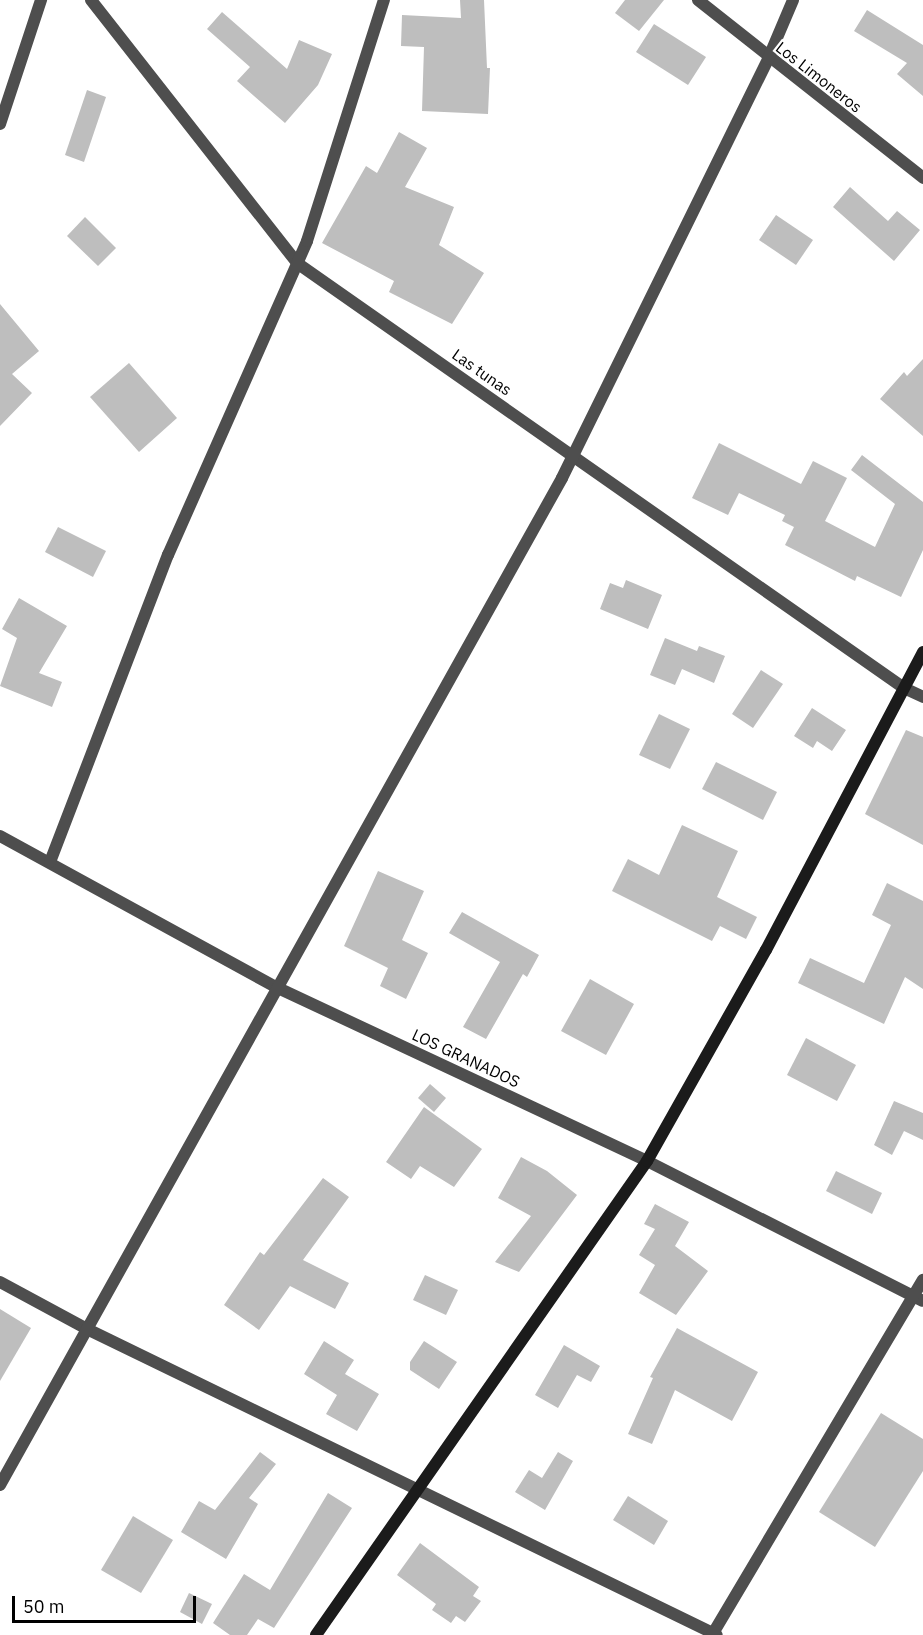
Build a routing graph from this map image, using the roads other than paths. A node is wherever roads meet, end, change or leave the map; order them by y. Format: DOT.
graph roads {
  1 [pos="41,0"];
  2 [pos="91,0"];
  3 [pos="384,0"];
  4 [pos="698,0"];
  5 [pos="793,0"];
  6 [pos="768,59"];
  7 [pos="0,124"];
  8 [pos="923,178"];
  9 [pos="297,263"];
  10 [pos="573,455"];
  11 [pos="923,652"];
  12 [pos="904,688"];
  13 [pos="923,697"];
  14 [pos="0,836"];
  15 [pos="50,862"];
  16 [pos="278,988"];
  17 [pos="647,1161"];
  18 [pos="923,1280"];
  19 [pos="0,1282"];
  20 [pos="918,1298"];
  21 [pos="87,1329"];
  22 [pos="0,1485"];
  23 [pos="417,1486"];
  24 [pos="714,1634"];
  25 [pos="316,1635"];
  1 -- 7 [label="street"];
  2 -- 9 [label="street, Las tunas"];
  3 -- 9 [label="street"];
  4 -- 6 [label="street, Los Limoneros"];
  5 -- 6 [label="street"];
  6 -- 8 [label="street, Los Limoneros"];
  6 -- 10 [label="street"];
  9 -- 10 [label="street, Las tunas"];
  9 -- 15 [label="street"];
  10 -- 12 [label="street, Las tunas"];
  10 -- 16 [label="street"];
  11 -- 12 [label="street"];
  12 -- 13 [label="street, Las tunas"];
  12 -- 17 [label="street"];
  14 -- 15 [label="street, LOS GRANADOS"];
  15 -- 16 [label="street, LOS GRANADOS"];
  16 -- 17 [label="street, LOS GRANADOS"];
  16 -- 21 [label="street"];
  17 -- 20 [label="street, LOS GRANADOS"];
  17 -- 23 [label="street"];
  18 -- 20 [label="street"];
  19 -- 21 [label="street"];
  20 -- 24 [label="street"];
  21 -- 22 [label="street"];
  21 -- 23 [label="street"];
  23 -- 24 [label="street"];
  23 -- 25 [label="street"];
}
